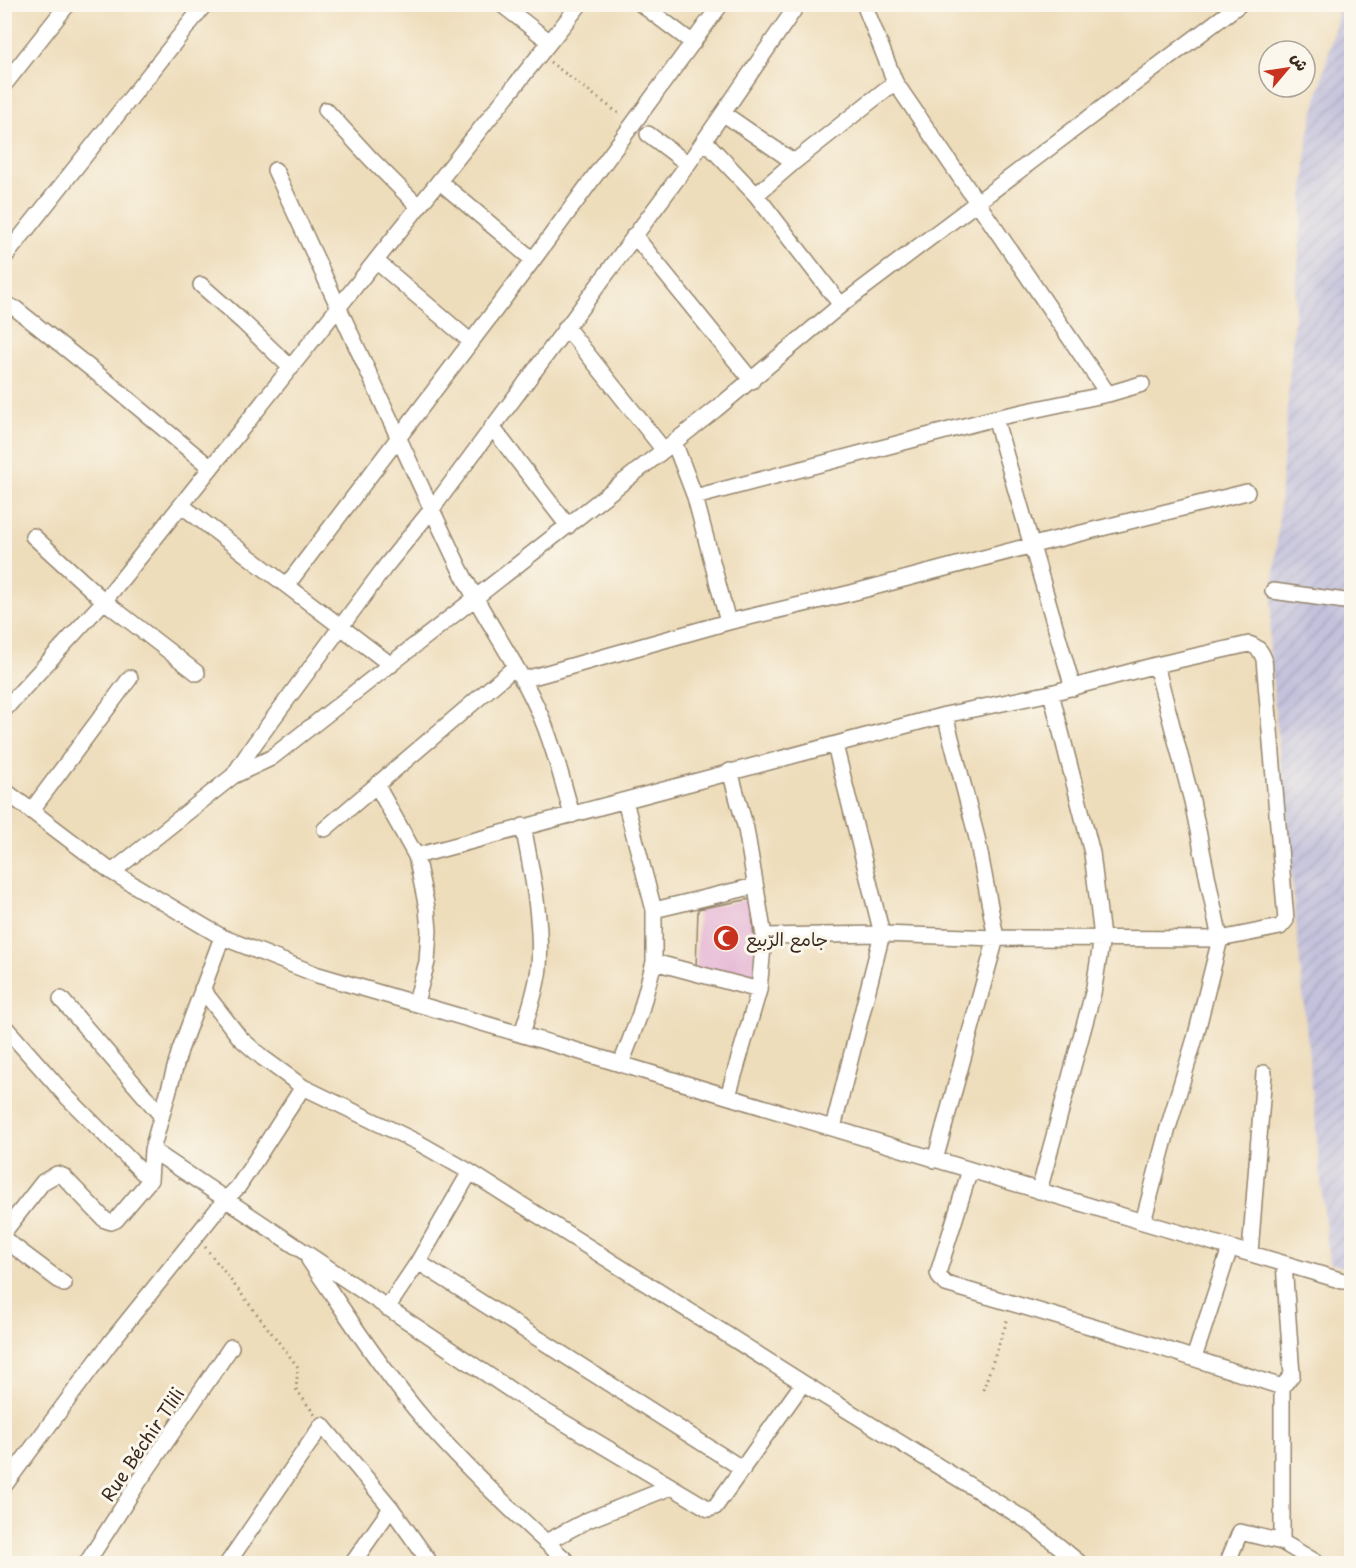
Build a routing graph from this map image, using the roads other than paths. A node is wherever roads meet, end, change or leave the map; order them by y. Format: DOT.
graph roads {
  1 [pos="68,4"];
  2 [pos="501,4"];
  3 [pos="580,4"];
  4 [pos="641,4"];
  5 [pos="721,4"];
  6 [pos="798,4"];
  7 [pos="864,4"];
  8 [pos="1240,4"];
  9 [pos="203,6"];
  10 [pos="550,42"];
  11 [pos="693,43"];
  12 [pos="895,82"];
  13 [pos="5,85"];
  14 [pos="326,110"];
  15 [pos="723,114"];
  16 [pos="648,134"];
  17 [pos="704,140"];
  18 [pos="794,162"];
  19 [pos="688,164"];
  20 [pos="275,170"];
  21 [pos="439,181"];
  22 [pos="756,195"];
  23 [pos="978,203"];
  24 [pos="419,207"];
  25 [pos="634,235"];
  26 [pos="4,258"];
  27 [pos="532,260"];
  28 [pos="376,261"];
  29 [pos="201,285"];
  30 [pos="4,304"];
  31 [pos="842,305"];
  32 [pos="339,307"];
  33 [pos="566,327"];
  34 [pos="470,341"];
  35 [pos="291,368"];
  36 [pos="752,381"];
  37 [pos="1142,384"];
  38 [pos="1108,394"];
  39 [pos="995,418"];
  40 [pos="492,427"];
  41 [pos="398,439"];
  42 [pos="669,446"];
  43 [pos="211,468"];
  44 [pos="1247,492"];
  45 [pos="695,497"];
  46 [pos="181,505"];
  47 [pos="432,509"];
  48 [pos="568,526"];
  49 [pos="33,536"];
  50 [pos="1032,545"];
  51 [pos="287,585"];
  52 [pos="1273,591"];
  53 [pos="474,598"];
  54 [pos="104,601"];
  55 [pos="1352,602"];
  56 [pos="728,622"];
  57 [pos="341,628"];
  58 [pos="391,665"];
  59 [pos="1156,665"];
  60 [pos="197,673"];
  61 [pos="519,674"];
  62 [pos="130,678"];
  63 [pos="1073,688"];
  64 [pos="1051,693"];
  65 [pos="4,710"];
  66 [pos="945,715"];
  67 [pos="835,745"];
  68 [pos="730,771"];
  69 [pos="233,776"];
  70 [pos="377,786"];
  71 [pos="7,797"];
  72 [pos="626,801"];
  73 [pos="31,811"];
  74 [pos="572,814"];
  75 [pos="523,826"];
  76 [pos="325,829"];
  77 [pos="416,856"];
  78 [pos="112,872"];
  79 [pos="755,886"];
  80 [pos="654,910"];
  81 [pos="882,934"];
  82 [pos="764,936"];
  83 [pos="222,937"];
  84 [pos="996,938"];
  85 [pos="1102,938"];
  86 [pos="1220,939"];
  87 [pos="654,962"];
  88 [pos="202,989"];
  89 [pos="759,990"];
  90 [pos="62,999"];
  91 [pos="416,1002"];
  92 [pos="4,1026"];
  93 [pos="522,1034"];
  94 [pos="621,1064"];
  95 [pos="1264,1073"];
  96 [pos="303,1087"];
  97 [pos="728,1096"];
  98 [pos="161,1115"];
  99 [pos="833,1128"];
  100 [pos="152,1149"];
  101 [pos="936,1160"];
  102 [pos="970,1170"];
  103 [pos="470,1172"];
  104 [pos="150,1180"];
  105 [pos="1039,1191"];
  106 [pos="225,1200"];
  107 [pos="1143,1222"];
  108 [pos="4,1232"];
  109 [pos="4,1239"];
  110 [pos="1230,1248"];
  111 [pos="304,1253"];
  112 [pos="1250,1253"];
  113 [pos="418,1262"];
  114 [pos="1284,1264"];
  115 [pos="1343,1281"];
  116 [pos="64,1284"];
  117 [pos="387,1308"];
  118 [pos="231,1347"];
  119 [pos="1194,1358"];
  120 [pos="803,1383"];
  121 [pos="1282,1387"];
  122 [pos="743,1469"];
  123 [pos="4,1486"];
  124 [pos="671,1487"];
  125 [pos="391,1508"];
  126 [pos="546,1542"];
  127 [pos="1282,1542"];
  128 [pos="86,1563"];
  129 [pos="227,1563"];
  130 [pos="352,1563"];
  131 [pos="431,1563"];
  132 [pos="569,1563"];
  133 [pos="1081,1563"];
  134 [pos="1227,1563"];
  135 [pos="1319,1563"];
  1 -- 13 [label="street"];
  2 -- 10 [label="street"];
  3 -- 10 [label="street"];
  4 -- 11 [label="street"];
  5 -- 11 [label="street"];
  6 -- 15 [label="street"];
  7 -- 12 [label="street"];
  8 -- 23 [label="street"];
  9 -- 26 [label="street"];
  10 -- 21 [label="street"];
  11 -- 27 [label="street"];
  12 -- 18 [label="street"];
  12 -- 23 [label="street"];
  14 -- 24 [label="street"];
  15 -- 17 [label="street"];
  15 -- 18 [label="street"];
  16 -- 19 [label="street"];
  17 -- 19 [label="street"];
  17 -- 22 [label="street"];
  18 -- 22 [label="street"];
  19 -- 25 [label="street"];
  20 -- 32 [label="street"];
  21 -- 24 [label="street"];
  21 -- 27 [label="street"];
  22 -- 31 [label="street"];
  23 -- 31 [label="street"];
  23 -- 38 [label="street"];
  24 -- 28 [label="street"];
  25 -- 33 [label="street"];
  25 -- 36 [label="street"];
  27 -- 34 [label="street"];
  28 -- 32 [label="street"];
  28 -- 34 [label="street"];
  29 -- 35 [label="street"];
  30 -- 43 [label="street"];
  31 -- 36 [label="street"];
  32 -- 35 [label="street"];
  32 -- 41 [label="street"];
  33 -- 40 [label="street"];
  33 -- 42 [label="street"];
  34 -- 41 [label="street"];
  35 -- 43 [label="street"];
  36 -- 42 [label="street"];
  37 -- 38 [label="street"];
  38 -- 39 [label="street"];
  39 -- 45 [label="street"];
  39 -- 50 [label="street"];
  40 -- 47 [label="street"];
  40 -- 48 [label="street"];
  41 -- 47 [label="street"];
  41 -- 51 [label="street"];
  42 -- 45 [label="street"];
  42 -- 48 [label="street"];
  43 -- 46 [label="street"];
  44 -- 50 [label="street"];
  45 -- 56 [label="street"];
  46 -- 51 [label="street"];
  46 -- 54 [label="street"];
  47 -- 53 [label="street"];
  47 -- 57 [label="street"];
  48 -- 53 [label="street"];
  49 -- 54 [label="street"];
  50 -- 56 [label="street"];
  50 -- 63 [label="street"];
  51 -- 57 [label="street"];
  52 -- 55 [label="street"];
  53 -- 58 [label="street"];
  53 -- 61 [label="street"];
  54 -- 60 [label="street"];
  54 -- 65 [label="street"];
  56 -- 61 [label="street"];
  57 -- 58 [label="street"];
  57 -- 69 [label="street"];
  58 -- 69 [label="street"];
  59 -- 63 [label="street"];
  59 -- 86 [label="street"];
  59 -- 86 [label="street"];
  61 -- 70 [label="street"];
  61 -- 74 [label="street"];
  62 -- 73 [label="street"];
  63 -- 64 [label="street"];
  64 -- 66 [label="street"];
  64 -- 85 [label="street"];
  66 -- 67 [label="street"];
  66 -- 84 [label="street"];
  67 -- 68 [label="street"];
  67 -- 81 [label="street"];
  68 -- 72 [label="street"];
  68 -- 79 [label="street"];
  69 -- 78 [label="street"];
  70 -- 76 [label="street"];
  70 -- 77 [label="street"];
  71 -- 73 [label="street"];
  72 -- 74 [label="street"];
  72 -- 80 [label="street"];
  73 -- 78 [label="street"];
  74 -- 75 [label="street"];
  75 -- 77 [label="street"];
  75 -- 93 [label="street"];
  77 -- 91 [label="street"];
  78 -- 83 [label="street"];
  79 -- 80 [label="street"];
  79 -- 82 [label="street"];
  80 -- 87 [label="street"];
  81 -- 82 [label="street"];
  81 -- 84 [label="street"];
  81 -- 99 [label="street"];
  82 -- 89 [label="street"];
  83 -- 88 [label="street"];
  83 -- 91 [label="street"];
  84 -- 85 [label="street"];
  84 -- 101 [label="street"];
  85 -- 86 [label="street"];
  85 -- 105 [label="street"];
  86 -- 107 [label="street"];
  87 -- 89 [label="street"];
  87 -- 94 [label="street"];
  88 -- 96 [label="street"];
  88 -- 98 [label="street"];
  89 -- 97 [label="street"];
  90 -- 98 [label="street"];
  91 -- 93 [label="street"];
  92 -- 104 [label="street"];
  93 -- 94 [label="street"];
  94 -- 97 [label="street"];
  95 -- 112 [label="street"];
  96 -- 103 [label="street"];
  96 -- 106 [label="street"];
  97 -- 99 [label="street"];
  98 -- 100 [label="street"];
  99 -- 101 [label="street"];
  100 -- 104 [label="street"];
  100 -- 106 [label="street"];
  101 -- 102 [label="street"];
  102 -- 105 [label="street"];
  102 -- 119 [label="street"];
  103 -- 113 [label="street"];
  103 -- 120 [label="street"];
  104 -- 108 [label="street"];
  105 -- 107 [label="street"];
  106 -- 111 [label="street"];
  106 -- 123 [label="street"];
  107 -- 110 [label="street"];
  109 -- 116 [label="street"];
  110 -- 112 [label="street"];
  110 -- 119 [label="street"];
  111 -- 117 [label="street"];
  111 -- 126 [label="street"];
  112 -- 114 [label="street"];
  113 -- 117 [label="street"];
  113 -- 122 [label="street"];
  114 -- 115 [label="street"];
  114 -- 121 [label="street"];
  117 -- 124 [label="street"];
  118 -- 128 [label="street, Rue Béchir Tlili"];
  119 -- 121 [label="street"];
  120 -- 122 [label="street"];
  120 -- 133 [label="street"];
  121 -- 127 [label="street"];
  122 -- 124 [label="street"];
  124 -- 126 [label="street"];
  125 -- 129 [label="street"];
  125 -- 130 [label="street"];
  125 -- 131 [label="street"];
  126 -- 132 [label="street"];
  127 -- 134 [label="street"];
  127 -- 135 [label="street"];
}
